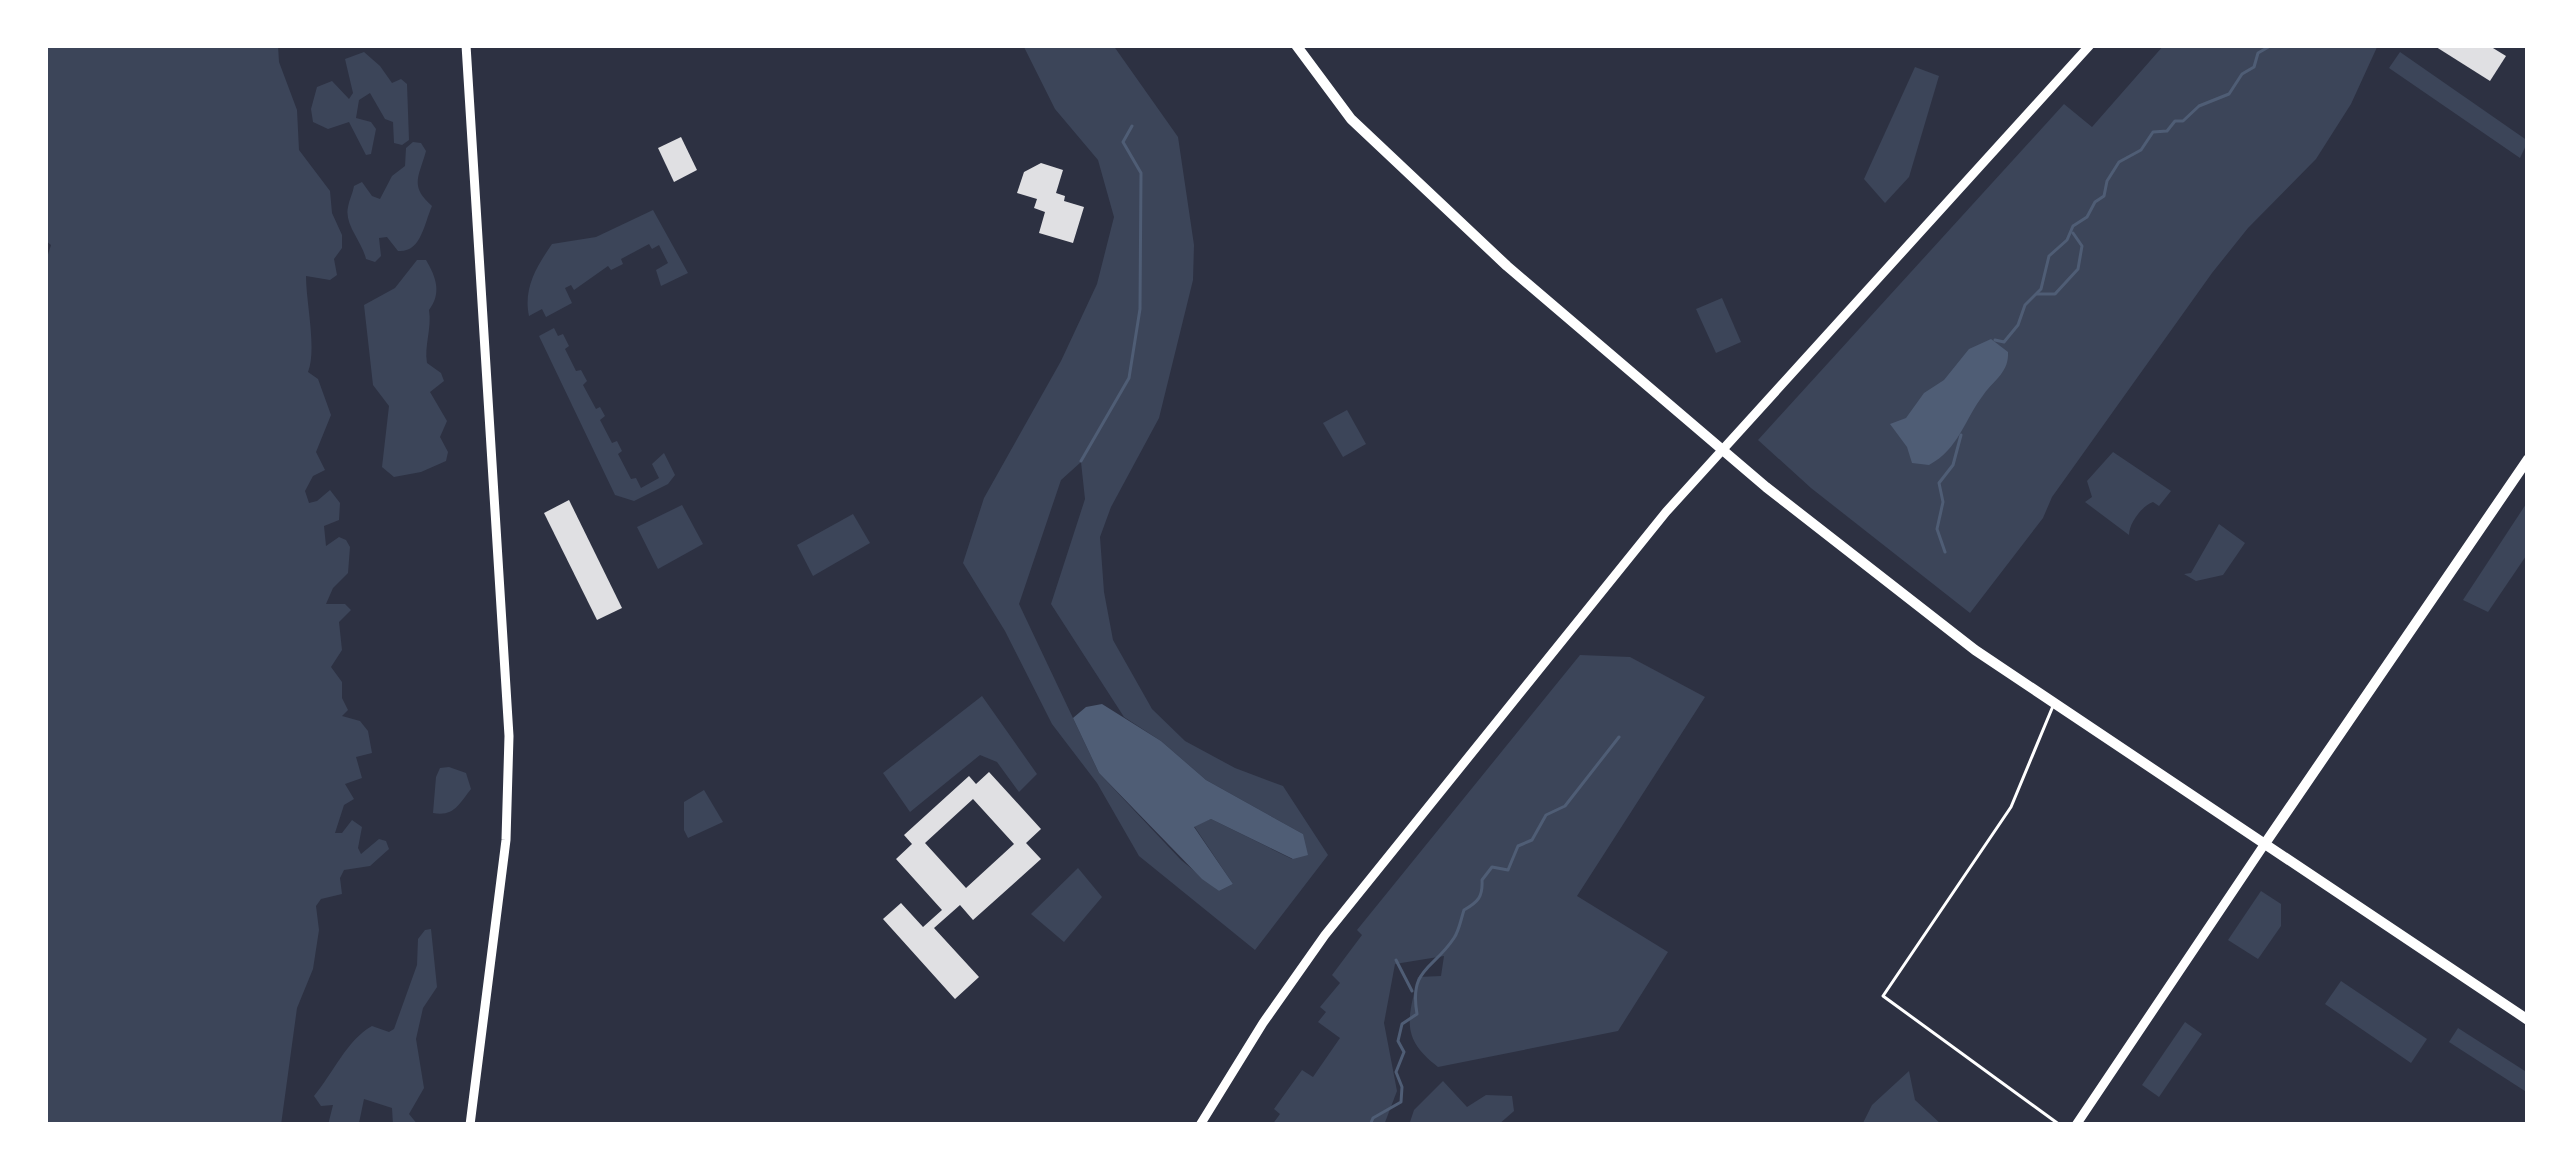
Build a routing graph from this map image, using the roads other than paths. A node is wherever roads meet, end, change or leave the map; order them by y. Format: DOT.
graph roads {
  1 [pos="466,45"];
  2 [pos="1296,45"];
  3 [pos="2090,45"];
  4 [pos="1719,450"];
  5 [pos="2528,459"];
  6 [pos="2053,704"];
  7 [pos="2264,844"];
  8 [pos="2528,1020"];
  9 [pos="470,1125"];
  10 [pos="1200,1125"];
  11 [pos="2060,1125"];
  12 [pos="2076,1125"];
  1 -- 9 [label="street"];
  2 -- 4 [label="main road"];
  3 -- 4 [label="street"];
  4 -- 6 [label="main road"];
  4 -- 10 [label="street"];
  5 -- 7 [label="main road"];
  6 -- 7 [label="main road"];
  6 -- 11 [label="lane"];
  7 -- 8 [label="main road"];
  7 -- 12 [label="street"];
}
